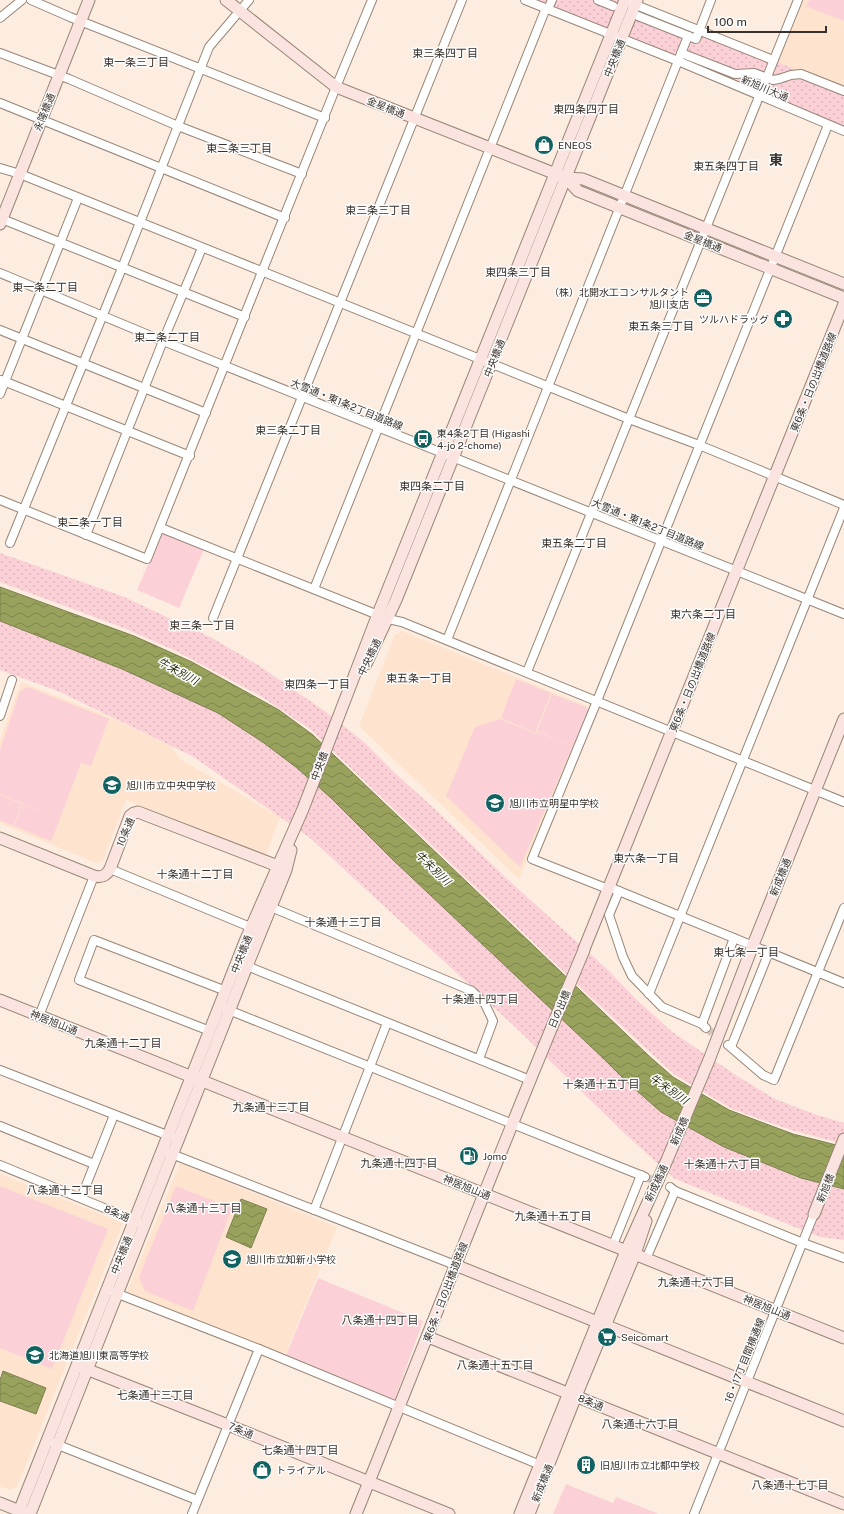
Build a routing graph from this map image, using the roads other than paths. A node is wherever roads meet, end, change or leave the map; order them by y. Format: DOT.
graph roads {
  1 [pos="22,0"];
  2 [pos="31,0"];
  3 [pos="89,0"];
  4 [pos="226,0"];
  5 [pos="249,0"];
  6 [pos="372,0"];
  7 [pos="462,0"];
  8 [pos="525,0"];
  9 [pos="552,0"];
  10 [pos="598,0"];
  11 [pos="625,0"];
  12 [pos="711,0"];
  13 [pos="798,0"];
  14 [pos="637,2"];
  15 [pos="614,6"];
  16 [pos="547,9"];
  17 [pos="240,11"];
  18 [pos="638,16"];
  19 [pos="0,18"];
  20 [pos="81,20"];
  21 [pos="699,30"];
  22 [pos="611,34"];
  23 [pos="688,36"];
  24 [pos="622,39"];
  25 [pos="0,53"];
  26 [pos="681,53"];
  27 [pos="773,60"];
  28 [pos="678,61"];
  29 [pos="200,69"];
  30 [pos="59,75"];
  31 [pos="766,78"];
  32 [pos="336,87"];
  33 [pos="844,91"];
  34 [pos="759,96"];
  35 [pos="0,103"];
  36 [pos="325,118"];
  37 [pos="414,118"];
  38 [pos="42,119"];
  39 [pos="828,125"];
  40 [pos="178,126"];
  41 [pos="844,131"];
  42 [pos="490,148"];
  43 [pos="0,168"];
  44 [pos="161,168"];
  45 [pos="20,174"];
  46 [pos="302,174"];
  47 [pos="555,174"];
  48 [pos="566,178"];
  49 [pos="624,196"];
  50 [pos="78,198"];
  51 [pos="620,207"];
  52 [pos="285,218"];
  53 [pos="1,221"];
  54 [pos="140,223"];
  55 [pos="706,229"];
  56 [pos="701,240"];
  57 [pos="60,244"];
  58 [pos="202,248"];
  59 [pos="775,257"];
  60 [pos="122,268"];
  61 [pos="770,268"];
  62 [pos="263,272"];
  63 [pos="0,273"];
  64 [pos="844,284"];
  65 [pos="41,291"];
  66 [pos="184,292"];
  67 [pos="844,298"];
  68 [pos="340,303"];
  69 [pos="844,304"];
  70 [pos="103,316"];
  71 [pos="244,317"];
  72 [pos="0,330"];
  73 [pos="416,333"];
  74 [pos="22,339"];
  75 [pos="163,341"];
  76 [pos="480,359"];
  77 [pos="84,364"];
  78 [pos="492,364"];
  79 [pos="225,366"];
  80 [pos="2,381"];
  81 [pos="548,386"];
  82 [pos="145,389"];
  83 [pos="0,394"];
  84 [pos="303,396"];
  85 [pos="66,406"];
  86 [pos="206,414"];
  87 [pos="629,419"];
  88 [pos="378,427"];
  89 [pos="128,430"];
  90 [pos="698,445"];
  91 [pos="443,453"];
  92 [pos="190,456"];
  93 [pos="454,457"];
  94 [pos="774,478"];
  95 [pos="511,480"];
  96 [pos="0,500"];
  97 [pos="844,507"];
  98 [pos="24,510"];
  99 [pos="592,512"];
  100 [pos="161,528"];
  101 [pos="86,535"];
  102 [pos="661,540"];
  103 [pos="10,543"];
  104 [pos="237,558"];
  105 [pos="736,571"];
  106 [pos="314,589"];
  107 [pos="808,600"];
  108 [pos="844,614"];
  109 [pos="383,616"];
  110 [pos="213,618"];
  111 [pos="447,640"];
  112 [pos="527,672"];
  113 [pos="12,680"];
  114 [pos="597,700"];
  115 [pos="0,716"];
  116 [pos="844,719"];
  117 [pos="336,724"];
  118 [pos="672,731"];
  119 [pos="742,761"];
  120 [pos="816,790"];
  121 [pos="844,802"];
  122 [pos="303,809"];
  123 [pos="0,838"];
  124 [pos="282,868"];
  125 [pos="110,869"];
  126 [pos="94,876"];
  127 [pos="612,889"];
  128 [pos="266,905"];
  129 [pos="844,908"];
  130 [pos="680,916"];
  131 [pos="256,929"];
  132 [pos="734,938"];
  133 [pos="752,945"];
  134 [pos="584,950"];
  135 [pos="769,952"];
  136 [pos="248,966"];
  137 [pos="819,972"];
  138 [pos="844,983"];
  139 [pos="226,991"];
  140 [pos="649,994"];
  141 [pos="0,1000"];
  142 [pos="224,1009"];
  143 [pos="39,1016"];
  144 [pos="387,1023"];
  145 [pos="210,1031"];
  146 [pos="479,1059"];
  147 [pos="709,1059"];
  148 [pos="369,1066"];
  149 [pos="0,1070"];
  150 [pos="532,1074"];
  151 [pos="197,1079"];
  152 [pos="114,1116"];
  153 [pos="512,1124"];
  154 [pos="0,1126"];
  155 [pos="342,1137"];
  156 [pos="173,1138"];
  157 [pos="844,1139"];
  158 [pos="167,1153"];
  159 [pos="667,1160"];
  160 [pos="94,1164"];
  161 [pos="0,1165"];
  162 [pos="484,1194"];
  163 [pos="81,1198"];
  164 [pos="314,1210"];
  165 [pos="814,1214"];
  166 [pos="140,1222"];
  167 [pos="803,1243"];
  168 [pos="613,1245"];
  169 [pos="630,1252"];
  170 [pos="844,1258"];
  171 [pos="646,1259"];
  172 [pos="455,1265"];
  173 [pos="112,1292"];
  174 [pos="775,1310"];
  175 [pos="601,1324"];
  176 [pos="428,1337"];
  177 [pos="844,1338"];
  178 [pos="259,1349"];
  179 [pos="82,1368"];
  180 [pos="747,1382"];
  181 [pos="572,1394"];
  182 [pos="399,1408"];
  183 [pos="844,1421"];
  184 [pos="228,1425"];
  185 [pos="52,1443"];
  186 [pos="718,1453"];
  187 [pos="544,1466"];
  188 [pos="369,1482"];
  189 [pos="197,1500"];
  190 [pos="0,1503"];
  191 [pos="844,1504"];
  192 [pos="24,1513"];
  193 [pos="192,1514"];
  194 [pos="356,1514"];
  195 [pos="449,1514"];
  196 [pos="520,1514"];
  197 [pos="529,1514"];
  198 [pos="694,1514"];
  1 -- 19 [label="street"];
  2 -- 20 [label="street"];
  3 -- 20 [label="street, 永隆橋通"];
  4 -- 17 [label="street, 金星橋通"];
  5 -- 17 [label="street"];
  6 -- 32 [label="street"];
  7 -- 37 [label="street"];
  8 -- 16 [label="street, 新旭川大通"];
  9 -- 16 [label="street"];
  10 -- 15 [label="street"];
  11 -- 14 [label="street"];
  11 -- 22 [label="street, 中央橋通"];
  12 -- 21 [label="street"];
  13 -- 27 [label="street"];
  14 -- 21 [label="street"];
  14 -- 24 [label="street, 中央橋通"];
  16 -- 22 [label="street, 新旭川大通"];
  16 -- 42 [label="street"];
  17 -- 29 [label="street"];
  17 -- 32 [label="street, 金星橋通"];
  18 -- 23 [label="street"];
  20 -- 29 [label="street"];
  20 -- 30 [label="street, 永隆橋通"];
  21 -- 23 [label="street"];
  21 -- 27 [label="street"];
  22 -- 24 [label="street, 新旭川大通"];
  22 -- 47 [label="street, 中央橋通"];
  23 -- 26 [label="street"];
  24 -- 28 [label="street, 新旭川大通"];
  24 -- 48 [label="street, 中央橋通"];
  25 -- 30 [label="street"];
  26 -- 28 [label="street"];
  26 -- 31 [label="street, 新旭川大通"];
  27 -- 31 [label="street"];
  28 -- 34 [label="street, 新旭川大通"];
  28 -- 49 [label="street"];
  29 -- 36 [label="street"];
  29 -- 40 [label="street"];
  30 -- 38 [label="street, 永隆橋通"];
  30 -- 40 [label="street"];
  31 -- 33 [label="street, 新旭川大通"];
  31 -- 34 [label="street"];
  32 -- 36 [label="street"];
  32 -- 37 [label="street, 金星橋通"];
  34 -- 39 [label="street, 新旭川大通"];
  34 -- 55 [label="street"];
  35 -- 38 [label="street"];
  36 -- 46 [label="street"];
  37 -- 42 [label="street, 金星橋通"];
  37 -- 68 [label="street"];
  38 -- 44 [label="street"];
  38 -- 45 [label="street, 永隆橋通"];
  39 -- 41 [label="street, 新旭川大通"];
  39 -- 59 [label="street"];
  40 -- 44 [label="street"];
  40 -- 46 [label="street"];
  42 -- 47 [label="street, 金星橋通"];
  42 -- 73 [label="street"];
  43 -- 45 [label="street"];
  44 -- 52 [label="street"];
  44 -- 54 [label="street"];
  45 -- 50 [label="street"];
  45 -- 53 [label="street, 永隆橋通"];
  46 -- 52 [label="street"];
  47 -- 48 [label="street, 金星橋通"];
  47 -- 76 [label="street, 中央橋通"];
  48 -- 49 [label="street, 金星橋通"];
  48 -- 51 [label="street, 金星橋通"];
  48 -- 78 [label="street, 中央橋通"];
  49 -- 51 [label="street"];
  49 -- 55 [label="street, 金星橋通"];
  50 -- 54 [label="street"];
  50 -- 57 [label="street"];
  51 -- 56 [label="street, 金星橋通"];
  51 -- 81 [label="street"];
  52 -- 62 [label="street"];
  53 -- 57 [label="street"];
  54 -- 58 [label="street"];
  54 -- 60 [label="street"];
  55 -- 56 [label="street"];
  55 -- 59 [label="street, 金星橋通"];
  56 -- 61 [label="street, 金星橋通"];
  56 -- 87 [label="street"];
  57 -- 60 [label="street"];
  57 -- 65 [label="street"];
  58 -- 62 [label="street"];
  58 -- 66 [label="street"];
  59 -- 61 [label="street"];
  59 -- 64 [label="street, 金星橋通"];
  60 -- 66 [label="street"];
  60 -- 70 [label="street"];
  61 -- 67 [label="street, 金星橋通"];
  61 -- 90 [label="street"];
  62 -- 68 [label="street"];
  62 -- 71 [label="street"];
  63 -- 65 [label="street, 大雪通・東1条2丁目道路線"];
  65 -- 70 [label="street, 大雪通・東1条2丁目道路線"];
  65 -- 74 [label="street"];
  66 -- 71 [label="street"];
  66 -- 75 [label="street"];
  68 -- 73 [label="street"];
  68 -- 84 [label="street"];
  69 -- 94 [label="street, 東6条・日の出橋道路線"];
  70 -- 75 [label="street, 大雪通・東1条2丁目道路線"];
  70 -- 77 [label="street"];
  71 -- 79 [label="street"];
  72 -- 74 [label="street"];
  73 -- 76 [label="street"];
  73 -- 88 [label="street"];
  74 -- 77 [label="street"];
  74 -- 80 [label="street"];
  75 -- 79 [label="street, 大雪通・東1条2丁目道路線"];
  75 -- 82 [label="street"];
  76 -- 78 [label="street"];
  76 -- 91 [label="street, 中央橋通"];
  77 -- 82 [label="street"];
  77 -- 85 [label="street"];
  78 -- 81 [label="street"];
  78 -- 93 [label="street, 中央橋通"];
  79 -- 84 [label="street, 大雪通・東1条2丁目道路線"];
  79 -- 86 [label="street"];
  80 -- 83 [label="street"];
  80 -- 85 [label="street"];
  81 -- 87 [label="street"];
  81 -- 95 [label="street"];
  82 -- 86 [label="street"];
  82 -- 89 [label="street"];
  84 -- 88 [label="street, 大雪通・東1条2丁目道路線"];
  84 -- 104 [label="street"];
  85 -- 89 [label="street"];
  85 -- 98 [label="street"];
  86 -- 92 [label="street"];
  87 -- 90 [label="street"];
  87 -- 99 [label="street"];
  88 -- 91 [label="street, 大雪通・東1条2丁目道路線"];
  88 -- 106 [label="street"];
  89 -- 92 [label="street"];
  89 -- 101 [label="street"];
  90 -- 94 [label="street"];
  90 -- 102 [label="street"];
  91 -- 93 [label="street, 大雪通・東1条2丁目道路線"];
  91 -- 109 [label="street, 中央橋通"];
  92 -- 100 [label="street"];
  93 -- 95 [label="street, 大雪通・東1条2丁目道路線"];
  93 -- 109 [label="street, 中央橋通"];
  94 -- 97 [label="street"];
  94 -- 105 [label="street, 東6条・日の出橋道路線"];
  95 -- 99 [label="street, 大雪通・東1条2丁目道路線"];
  95 -- 111 [label="street"];
  96 -- 98 [label="street"];
  97 -- 107 [label="street"];
  98 -- 101 [label="street"];
  98 -- 103 [label="street"];
  99 -- 102 [label="street, 大雪通・東1条2丁目道路線"];
  99 -- 112 [label="street"];
  100 -- 101 [label="street"];
  100 -- 104 [label="street"];
  102 -- 105 [label="street, 大雪通・東1条2丁目道路線"];
  102 -- 114 [label="street"];
  104 -- 106 [label="street"];
  104 -- 110 [label="street"];
  105 -- 107 [label="street, 大雪通・東1条2丁目道路線"];
  105 -- 118 [label="street, 東6条・日の出橋道路線"];
  106 -- 109 [label="street"];
  107 -- 108 [label="street, 大雪通・東1条2丁目道路線"];
  107 -- 119 [label="street"];
  109 -- 111 [label="street"];
  109 -- 117 [label="street, 中央橋通"];
  111 -- 112 [label="street"];
  112 -- 114 [label="street"];
  113 -- 115 [label="street"];
  114 -- 118 [label="street"];
  114 -- 127 [label="street"];
  116 -- 120 [label="street, 新成橋通"];
  117 -- 122 [label="street, 中央橋"];
  118 -- 119 [label="street"];
  118 -- 127 [label="street, 東6条・日の出橋道路線"];
  119 -- 120 [label="street"];
  119 -- 130 [label="street"];
  120 -- 121 [label="street"];
  120 -- 133 [label="street, 新成橋通"];
  122 -- 124 [label="street, 中央橋通"];
  123 -- 126 [label="street"];
  124 -- 125 [label="street, 10条通"];
  124 -- 128 [label="street, 中央橋通"];
  125 -- 126 [label="street"];
  125 -- 131 [label="street"];
  126 -- 143 [label="street"];
  127 -- 130 [label="street"];
  127 -- 134 [label="street, 東6条・日の出橋道路線"];
  127 -- 140 [label="street"];
  128 -- 131 [label="street, 中央橋通"];
  128 -- 146 [label="street"];
  129 -- 137 [label="street"];
  130 -- 132 [label="street"];
  130 -- 140 [label="street"];
  131 -- 136 [label="street, 中央橋通"];
  131 -- 139 [label="street, 中央橋通"];
  132 -- 133 [label="street"];
  132 -- 140 [label="street"];
  133 -- 135 [label="street"];
  133 -- 147 [label="street, 新成橋通"];
  134 -- 150 [label="street, 日の出橋"];
  135 -- 137 [label="street"];
  135 -- 137 [label="street"];
  136 -- 142 [label="street, 中央橋通"];
  136 -- 144 [label="street"];
  137 -- 138 [label="street"];
  139 -- 142 [label="street, 中央橋通"];
  139 -- 145 [label="street"];
  141 -- 143 [label="street, 神居旭山通"];
  142 -- 145 [label="street, 中央橋通"];
  142 -- 148 [label="street"];
  142 -- 151 [label="street, 中央橋通"];
  143 -- 151 [label="street, 神居旭山通"];
  144 -- 146 [label="street"];
  144 -- 148 [label="street"];
  145 -- 151 [label="street, 中央橋通"];
  146 -- 150 [label="street"];
  147 -- 159 [label="street, 新成橋"];
  148 -- 153 [label="street"];
  148 -- 155 [label="street"];
  149 -- 152 [label="street"];
  150 -- 153 [label="street, 東6条・日の出橋道路線"];
  151 -- 155 [label="street, 神居旭山通"];
  151 -- 156 [label="street, 中央橋通"];
  152 -- 156 [label="street"];
  152 -- 160 [label="street"];
  153 -- 162 [label="street, 東6条・日の出橋道路線"];
  153 -- 168 [label="street"];
  154 -- 160 [label="street"];
  155 -- 162 [label="street, 神居旭山通"];
  155 -- 164 [label="street"];
  156 -- 158 [label="street, 中央橋通"];
  157 -- 165 [label="street, 新旭橋"];
  158 -- 164 [label="street"];
  158 -- 166 [label="street, 中央橋通"];
  159 -- 169 [label="street, 新成橋通"];
  160 -- 163 [label="street"];
  161 -- 163 [label="street, 8条通"];
  162 -- 168 [label="street, 神居旭山通"];
  162 -- 172 [label="street, 東6条・日の出橋道路線"];
  163 -- 166 [label="street, 8条通"];
  164 -- 172 [label="street"];
  165 -- 167 [label="street, 16・17丁目間横通線"];
  166 -- 173 [label="street, 中央橋通"];
  167 -- 170 [label="street"];
  167 -- 171 [label="street"];
  167 -- 174 [label="street, 16・17丁目間横通線"];
  168 -- 169 [label="street, 神居旭山通"];
  169 -- 171 [label="street, 神居旭山通"];
  169 -- 175 [label="street, 新成橋通"];
  171 -- 174 [label="street, 神居旭山通"];
  172 -- 175 [label="street"];
  172 -- 176 [label="street, 東6条・日の出橋道路線"];
  173 -- 178 [label="street"];
  173 -- 179 [label="street, 中央橋通"];
  174 -- 177 [label="street, 神居旭山通"];
  174 -- 180 [label="street, 16・17丁目間横通線"];
  175 -- 180 [label="street"];
  175 -- 181 [label="street, 新成橋通"];
  176 -- 181 [label="street, 8条通"];
  176 -- 182 [label="street, 東6条・日の出橋道路線"];
  178 -- 182 [label="street"];
  178 -- 184 [label="street"];
  179 -- 184 [label="street, 7条通"];
  179 -- 185 [label="street, 中央橋通"];
  180 -- 183 [label="street"];
  180 -- 186 [label="street, 16・17丁目間横通線"];
  181 -- 186 [label="street, 8条通"];
  181 -- 187 [label="street, 新成橋通"];
  182 -- 187 [label="street"];
  182 -- 188 [label="street, 東6条・日の出橋道路線"];
  184 -- 188 [label="street, 7条通"];
  184 -- 189 [label="street"];
  185 -- 189 [label="street"];
  185 -- 192 [label="street, 中央橋通"];
  186 -- 191 [label="street, 8条通"];
  186 -- 198 [label="street, 16・17丁目間横通線"];
  187 -- 196 [label="street, 新成橋通"];
  187 -- 197 [label="street, 新成橋通"];
  188 -- 194 [label="street, 東6条・日の出橋道路線"];
  188 -- 195 [label="street, 7条通"];
  189 -- 193 [label="street"];
  190 -- 192 [label="street"];
}
